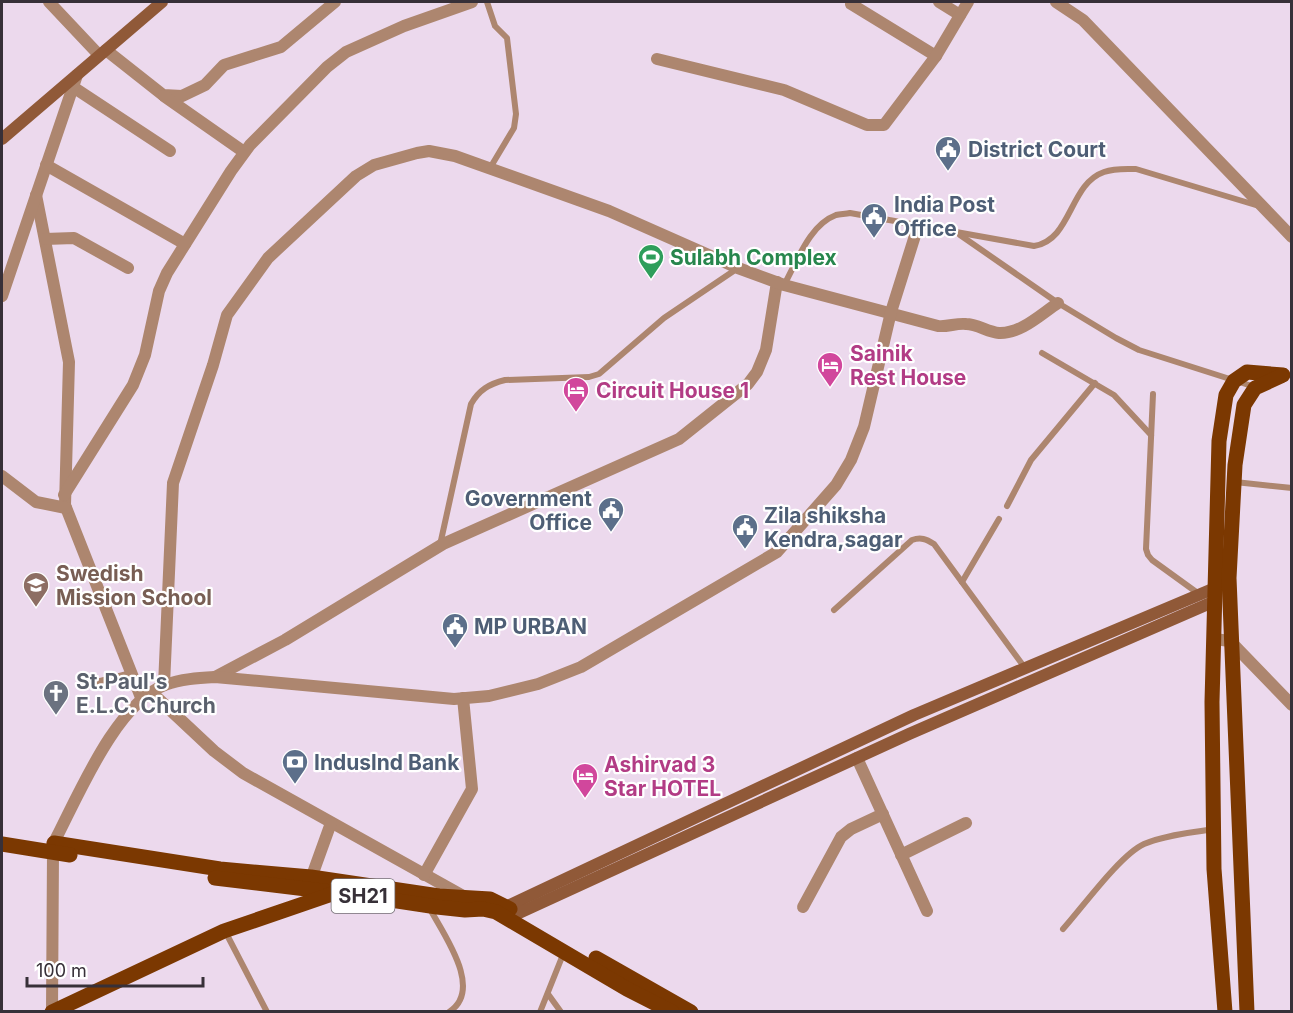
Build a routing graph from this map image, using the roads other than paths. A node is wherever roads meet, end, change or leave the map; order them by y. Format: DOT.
graph roads {
  1 [pos="49,2"];
  2 [pos="162,2"];
  3 [pos="335,2"];
  4 [pos="472,2"];
  5 [pos="487,2"];
  6 [pos="939,2"];
  7 [pos="968,2"];
  8 [pos="1056,2"];
  9 [pos="851,4"];
  10 [pos="960,15"];
  11 [pos="103,53"];
  12 [pos="936,56"];
  13 [pos="657,59"];
  14 [pos="77,75"];
  15 [pos="73,87"];
  16 [pos="163,95"];
  17 [pos="2,140"];
  18 [pos="170,151"];
  19 [pos="244,152"];
  20 [pos="46,165"];
  21 [pos="490,168"];
  22 [pos="36,195"];
  23 [pos="1263,207"];
  24 [pos="918,226"];
  25 [pos="957,233"];
  26 [pos="1292,237"];
  27 [pos="45,239"];
  28 [pos="185,244"];
  29 [pos="129,268"];
  30 [pos="738,268"];
  31 [pos="781,283"];
  32 [pos="2,296"];
  33 [pos="1058,303"];
  34 [pos="891,312"];
  35 [pos="1042,353"];
  36 [pos="1287,373"];
  37 [pos="1234,381"];
  38 [pos="1095,383"];
  39 [pos="1255,388"];
  40 [pos="1153,394"];
  41 [pos="1151,435"];
  42 [pos="2,476"];
  43 [pos="1234,482"];
  44 [pos="1292,488"];
  45 [pos="64,495"];
  46 [pos="1007,506"];
  47 [pos="66,508"];
  48 [pos="999,519"];
  49 [pos="440,546"];
  50 [pos="962,582"];
  51 [pos="1222,593"];
  52 [pos="1199,595"];
  53 [pos="834,609"];
  54 [pos="1214,639"];
  55 [pos="1230,641"];
  56 [pos="1025,668"];
  57 [pos="131,673"];
  58 [pos="215,677"];
  59 [pos="164,685"];
  60 [pos="81,686"];
  61 [pos="146,696"];
  62 [pos="463,698"];
  63 [pos="1292,705"];
  64 [pos="857,758"];
  65 [pos="883,814"];
  66 [pos="331,823"];
  67 [pos="966,823"];
  68 [pos="1214,829"];
  69 [pos="2,844"];
  70 [pos="17,847"];
  71 [pos="52,849"];
  72 [pos="2,854"];
  73 [pos="901,855"];
  74 [pos="424,875"];
  75 [pos="309,883"];
  76 [pos="338,892"];
  77 [pos="465,904"];
  78 [pos="428,906"];
  79 [pos="803,907"];
  80 [pos="927,911"];
  81 [pos="508,912"];
  82 [pos="1063,929"];
  83 [pos="225,931"];
  84 [pos="564,952"];
  85 [pos="548,994"];
  86 [pos="52,1011"];
  87 [pos="267,1011"];
  88 [pos="449,1011"];
  89 [pos="540,1011"];
  90 [pos="561,1011"];
  91 [pos="672,1011"];
  92 [pos="692,1011"];
  93 [pos="1225,1011"];
  94 [pos="1247,1011"];
  1 -- 11 [label="street"];
  2 -- 11 [label="street"];
  3 -- 16 [label="street"];
  4 -- 19 [label="street"];
  5 -- 21 [label="lane"];
  6 -- 10 [label="street"];
  7 -- 10 [label="street"];
  8 -- 23 [label="street"];
  9 -- 12 [label="street"];
  10 -- 12 [label="street"];
  11 -- 14 [label="street"];
  11 -- 16 [label="street"];
  12 -- 13 [label="street"];
  14 -- 15 [label="street"];
  14 -- 17 [label="street"];
  15 -- 18 [label="street"];
  15 -- 20 [label="street"];
  16 -- 19 [label="street"];
  19 -- 28 [label="street"];
  20 -- 22 [label="street"];
  20 -- 28 [label="street"];
  21 -- 30 [label="street"];
  21 -- 59 [label="street"];
  22 -- 27 [label="street"];
  22 -- 32 [label="street"];
  23 -- 25 [label="lane"];
  23 -- 26 [label="street"];
  24 -- 25 [label="lane"];
  24 -- 31 [label="lane"];
  24 -- 34 [label="street"];
  25 -- 33 [label="lane"];
  27 -- 29 [label="street"];
  27 -- 45 [label="street"];
  28 -- 45 [label="street"];
  30 -- 31 [label="street"];
  30 -- 49 [label="lane"];
  31 -- 34 [label="street"];
  31 -- 49 [label="street"];
  33 -- 34 [label="street"];
  33 -- 37 [label="lane"];
  34 -- 62 [label="street"];
  35 -- 38 [label="lane"];
  36 -- 37 [label="main road"];
  36 -- 39 [label="main road"];
  37 -- 39 [label="lane"];
  37 -- 51 [label="main road"];
  38 -- 41 [label="lane"];
  38 -- 46 [label="lane"];
  39 -- 43 [label="main road"];
  40 -- 41 [label="lane"];
  41 -- 52 [label="lane"];
  42 -- 47 [label="street"];
  43 -- 44 [label="lane"];
  43 -- 51 [label="main road"];
  45 -- 47 [label="street"];
  47 -- 57 [label="street"];
  48 -- 50 [label="lane"];
  49 -- 58 [label="street"];
  50 -- 53 [label="lane"];
  50 -- 56 [label="lane"];
  51 -- 52 [label="street"];
  51 -- 54 [label="main road"];
  51 -- 55 [label="main road"];
  51 -- 64 [label="street"];
  52 -- 56 [label="street"];
  54 -- 55 [label="street"];
  54 -- 68 [label="main road"];
  55 -- 63 [label="street"];
  55 -- 94 [label="main road"];
  56 -- 81 [label="street"];
  57 -- 60 [label="lane"];
  57 -- 61 [label="street"];
  58 -- 59 [label="street"];
  58 -- 62 [label="street"];
  59 -- 61 [label="street"];
  61 -- 66 [label="street"];
  61 -- 71 [label="street"];
  62 -- 74 [label="street"];
  64 -- 65 [label="street"];
  64 -- 81 [label="street"];
  65 -- 73 [label="street"];
  65 -- 79 [label="street"];
  66 -- 74 [label="street"];
  66 -- 75 [label="street"];
  67 -- 73 [label="street"];
  68 -- 82 [label="lane"];
  68 -- 93 [label="main road"];
  69 -- 70 [label="main road"];
  70 -- 71 [label="main road"];
  70 -- 72 [label="street"];
  71 -- 75 [label="main road, SH21"];
  71 -- 86 [label="street"];
  73 -- 80 [label="street"];
  74 -- 77 [label="street"];
  75 -- 76 [label="main road"];
  75 -- 77 [label="main road, SH21"];
  76 -- 78 [label="main road, SH21"];
  76 -- 83 [label="main road, SH21"];
  77 -- 78 [label="main road, SH21"];
  77 -- 81 [label="main road, SH21"];
  78 -- 88 [label="lane"];
  81 -- 84 [label="main road, SH21"];
  81 -- 92 [label="main road, SH21"];
  83 -- 86 [label="main road, SH21"];
  83 -- 87 [label="lane"];
  84 -- 85 [label="lane"];
  84 -- 91 [label="main road, SH21"];
  85 -- 89 [label="lane"];
  85 -- 90 [label="lane"];
}
